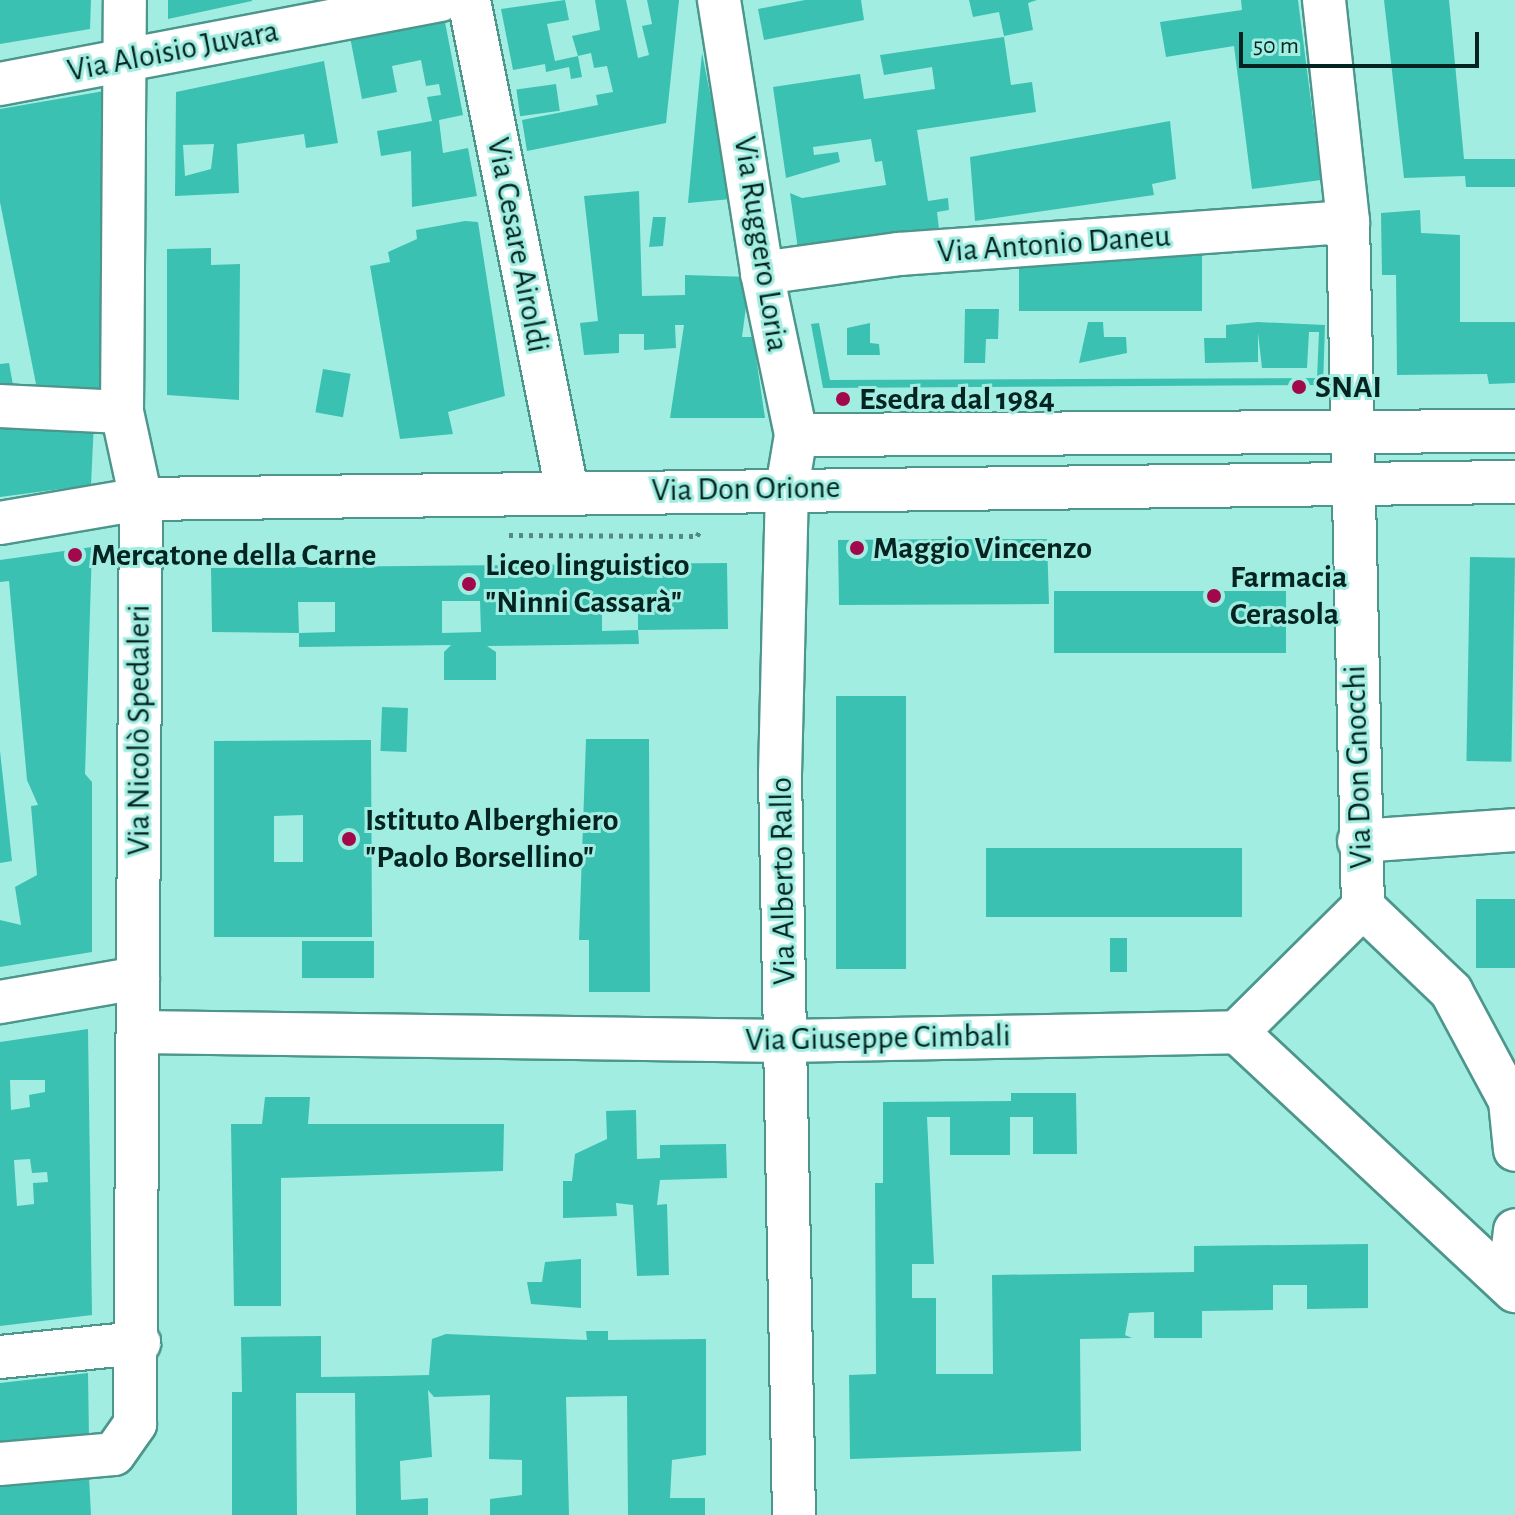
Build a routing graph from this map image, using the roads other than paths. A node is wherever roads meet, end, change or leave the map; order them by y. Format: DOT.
graph roads {
  1 [pos="125,0"];
  2 [pos="440,0"];
  3 [pos="469,0"];
  4 [pos="719,0"];
  5 [pos="1324,0"];
  6 [pos="124,60"];
  7 [pos="0,84"];
  8 [pos="1348,222"];
  9 [pos="762,273"];
  10 [pos="0,406"];
  11 [pos="122,412"];
  12 [pos="1515,431"];
  13 [pos="1349,432"];
  14 [pos="796,435"];
  15 [pos="1515,482"];
  16 [pos="1351,484"];
  17 [pos="787,488"];
  18 [pos="567,491"];
  19 [pos="141,499"];
  20 [pos="0,523"];
  21 [pos="1515,830"];
  22 [pos="1359,841"];
  23 [pos="1363,907"];
  24 [pos="138,978"];
  25 [pos="0,1002"];
  26 [pos="139,1032"];
  27 [pos="1237,1032"];
  28 [pos="785,1041"];
  29 [pos="1515,1150"];
  30 [pos="1515,1230"];
  31 [pos="1512,1287"];
  32 [pos="139,1343"];
  33 [pos="0,1357"];
  34 [pos="0,1464"];
  35 [pos="794,1515"];
  1 -- 6 [label="street, Via Nicolò Spedaleri"];
  2 -- 6 [label="street, Via Aloisio Juvara"];
  3 -- 18 [label="street, Via Cesare Airoldi"];
  4 -- 9 [label="street, Via Ruggero Loria"];
  5 -- 8 [label="street"];
  6 -- 7 [label="street, Via Aloisio Juvara"];
  6 -- 11 [label="street, Via Nicolò Spedaleri"];
  8 -- 9 [label="street, Via Antonio Daneu"];
  8 -- 13 [label="street"];
  9 -- 14 [label="street, Via Ruggero Loria"];
  10 -- 11 [label="street"];
  11 -- 19 [label="street, Via Nicolò Spedaleri"];
  12 -- 13 [label="street, Via Don Orione"];
  13 -- 14 [label="street, Via Don Orione"];
  13 -- 16 [label="street"];
  14 -- 17 [label="street, Via Ruggero Loria"];
  15 -- 16 [label="street, Via Don Orione"];
  16 -- 17 [label="street, Via Don Orione"];
  16 -- 22 [label="street, Via Don Gnocchi"];
  17 -- 18 [label="street, Via Don Orione"];
  17 -- 28 [label="street, Via Alberto Rallo"];
  18 -- 19 [label="street, Via Don Orione"];
  19 -- 20 [label="street, Via Don Orione"];
  19 -- 24 [label="street, Via Nicolò Spedaleri"];
  21 -- 22 [label="street"];
  22 -- 23 [label="street, Via Don Gnocchi"];
  23 -- 27 [label="street"];
  23 -- 29 [label="street"];
  24 -- 25 [label="street"];
  24 -- 26 [label="street, Via Nicolò Spedaleri"];
  26 -- 28 [label="street, Via Giuseppe Cimbali"];
  26 -- 32 [label="street, Via Nicolò Spedaleri"];
  27 -- 28 [label="street, Via Giuseppe Cimbali"];
  27 -- 31 [label="street"];
  28 -- 35 [label="street, Via Alberto Rallo"];
  30 -- 31 [label="street"];
  32 -- 33 [label="street"];
  32 -- 34 [label="street, Via Nicolò Spedaleri"];
}
